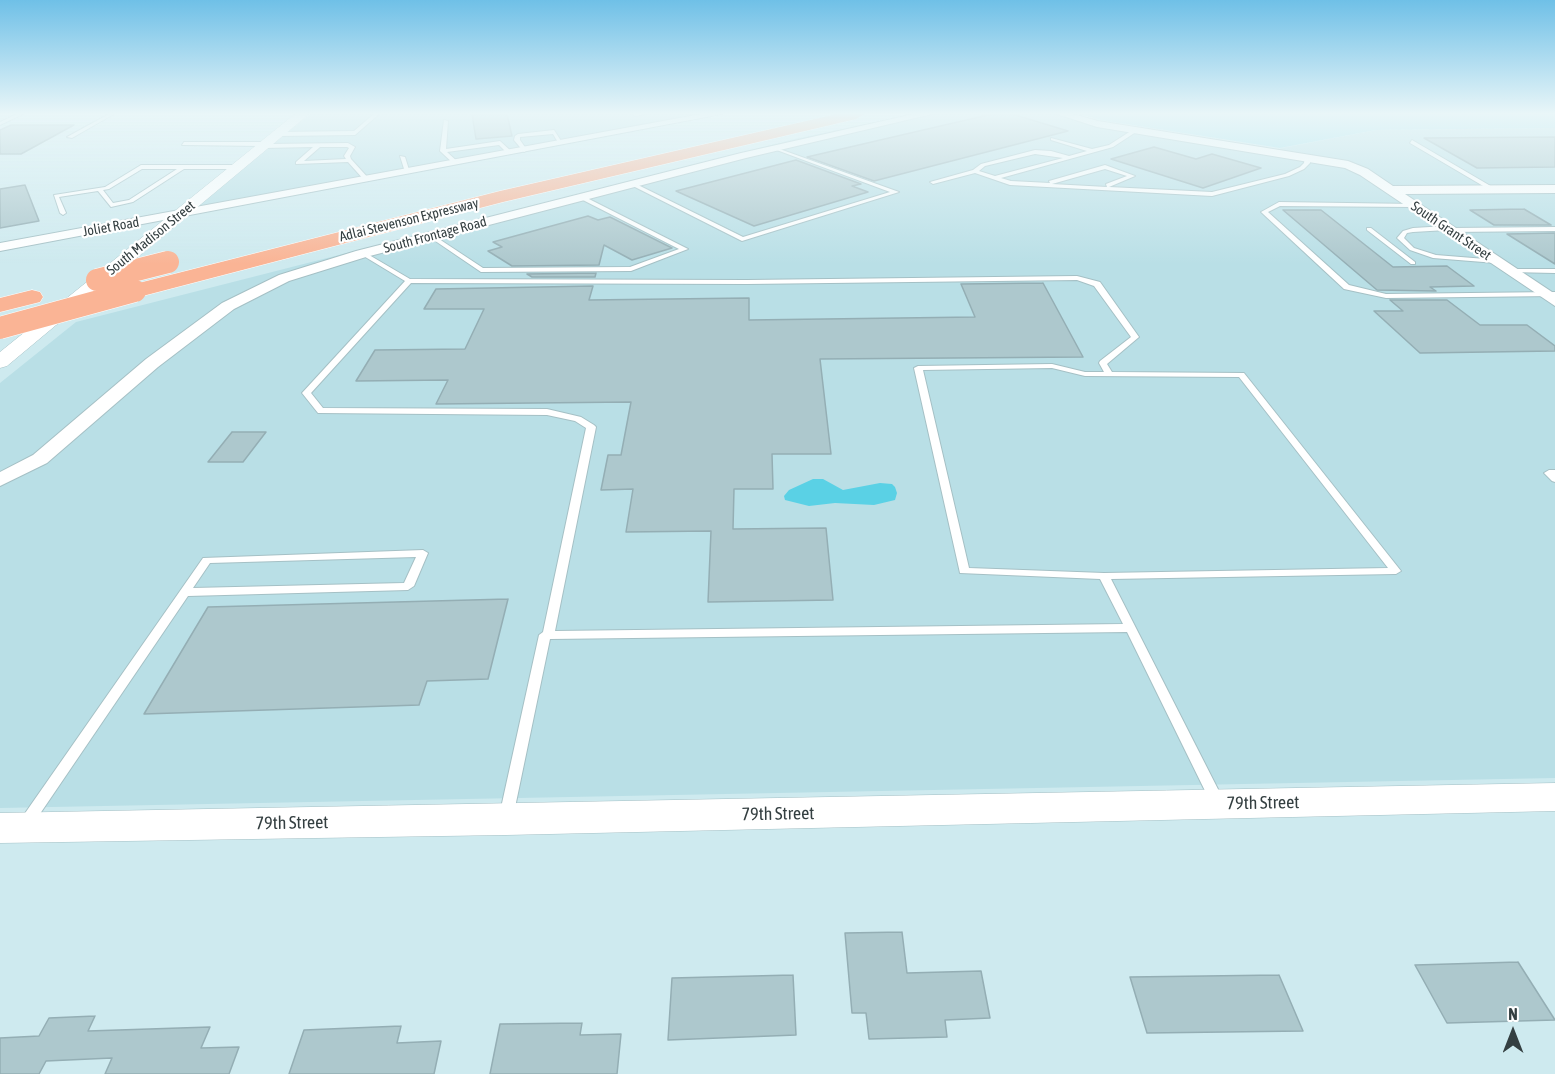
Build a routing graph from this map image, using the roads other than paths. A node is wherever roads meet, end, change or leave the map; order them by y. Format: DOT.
graph roads {
  1 [pos="241,164"];
  2 [pos="353,164"];
  3 [pos="405,164"];
  4 [pos="450,164"];
  5 [pos="641,164"];
  6 [pos="712,164"];
  7 [pos="820,164"];
  8 [pos="987,164"];
  9 [pos="1045,164"];
  10 [pos="1306,164"];
  11 [pos="1339,164"];
  12 [pos="1450,164"];
  13 [pos="183,167"];
  14 [pos="238,167"];
  15 [pos="975,171"];
  16 [pos="408,172"];
  17 [pos="994,178"];
  18 [pos="367,180"];
  19 [pos="933,182"];
  20 [pos="632,184"];
  21 [pos="1042,185"];
  22 [pos="1102,188"];
  23 [pos="99,189"];
  24 [pos="1492,189"];
  25 [pos="1548,189"];
  26 [pos="1392,190"];
  27 [pos="1555,196"];
  28 [pos="581,197"];
  29 [pos="1413,205"];
  30 [pos="63,213"];
  31 [pos="182,213"];
  32 [pos="1369,229"];
  33 [pos="1448,229"];
  34 [pos="1555,229"];
  35 [pos="431,236"];
  36 [pos="1390,246"];
  37 [pos="1407,246"];
  38 [pos="0,247"];
  39 [pos="364,254"];
  40 [pos="190,256"];
  41 [pos="1496,261"];
  42 [pos="1413,263"];
  43 [pos="1555,270"];
  44 [pos="1511,271"];
  45 [pos="409,281"];
  46 [pos="1552,296"];
  47 [pos="0,305"];
  48 [pos="0,328"];
  49 [pos="0,362"];
  50 [pos="1108,374"];
  51 [pos="1555,473"];
  52 [pos="1555,479"];
  53 [pos="0,480"];
  54 [pos="1104,576"];
  55 [pos="185,592"];
  56 [pos="1131,628"];
  57 [pos="548,635"];
  58 [pos="1555,797"];
  59 [pos="1218,804"];
  60 [pos="506,820"];
  61 [pos="12,828"];
  1 -- 14 [label="street, South Madison Street"];
  2 -- 18 [label="lane"];
  3 -- 16 [label="lane"];
  4 -- 16 [label="street, Joliet Road"];
  5 -- 48 [label="highway, Adlai Stevenson Expressway, bridge"];
  6 -- 20 [label="street, South Frontage Road"];
  7 -- 20 [label="lane"];
  8 -- 15 [label="lane"];
  9 -- 17 [label="lane"];
  10 -- 22 [label="lane"];
  11 -- 26 [label="street, South Grant Street"];
  12 -- 24 [label="lane"];
  13 -- 14 [label="lane"];
  13 -- 23 [label="lane"];
  13 -- 23 [label="lane"];
  14 -- 31 [label="street, South Madison Street"];
  15 -- 17 [label="lane"];
  15 -- 19 [label="lane"];
  16 -- 18 [label="street, Joliet Road"];
  17 -- 21 [label="lane"];
  18 -- 31 [label="street, Joliet Road"];
  20 -- 28 [label="street, South Frontage Road"];
  21 -- 22 [label="lane"];
  21 -- 22 [label="lane"];
  23 -- 30 [label="lane"];
  24 -- 25 [label="street"];
  24 -- 26 [label="street"];
  25 -- 27 [label="lane"];
  26 -- 29 [label="street, South Grant Street"];
  28 -- 35 [label="street, South Frontage Road"];
  28 -- 35 [label="lane"];
  29 -- 33 [label="street, South Grant Street"];
  29 -- 46 [label="lane"];
  31 -- 38 [label="street, Joliet Road"];
  31 -- 49 [label="street, South Madison Street"];
  32 -- 36 [label="lane"];
  33 -- 34 [label="lane"];
  33 -- 37 [label="lane"];
  33 -- 41 [label="street, South Grant Street"];
  35 -- 39 [label="street, South Frontage Road"];
  36 -- 37 [label="lane"];
  36 -- 42 [label="lane"];
  37 -- 41 [label="lane"];
  39 -- 45 [label="lane"];
  39 -- 53 [label="street, South Frontage Road"];
  40 -- 47 [label="highway, bridge"];
  41 -- 44 [label="street, South Grant Street"];
  43 -- 44 [label="lane"];
  44 -- 46 [label="street, South Grant Street"];
  45 -- 50 [label="lane"];
  45 -- 57 [label="lane"];
  50 -- 54 [label="lane"];
  50 -- 54 [label="lane"];
  51 -- 52 [label="lane"];
  54 -- 56 [label="lane"];
  55 -- 55 [label="lane"];
  55 -- 61 [label="lane"];
  56 -- 57 [label="lane"];
  56 -- 59 [label="lane"];
  57 -- 60 [label="lane"];
  58 -- 59 [label="street, 79th Street"];
  59 -- 60 [label="street, 79th Street"];
  60 -- 61 [label="street, 79th Street"];
}
